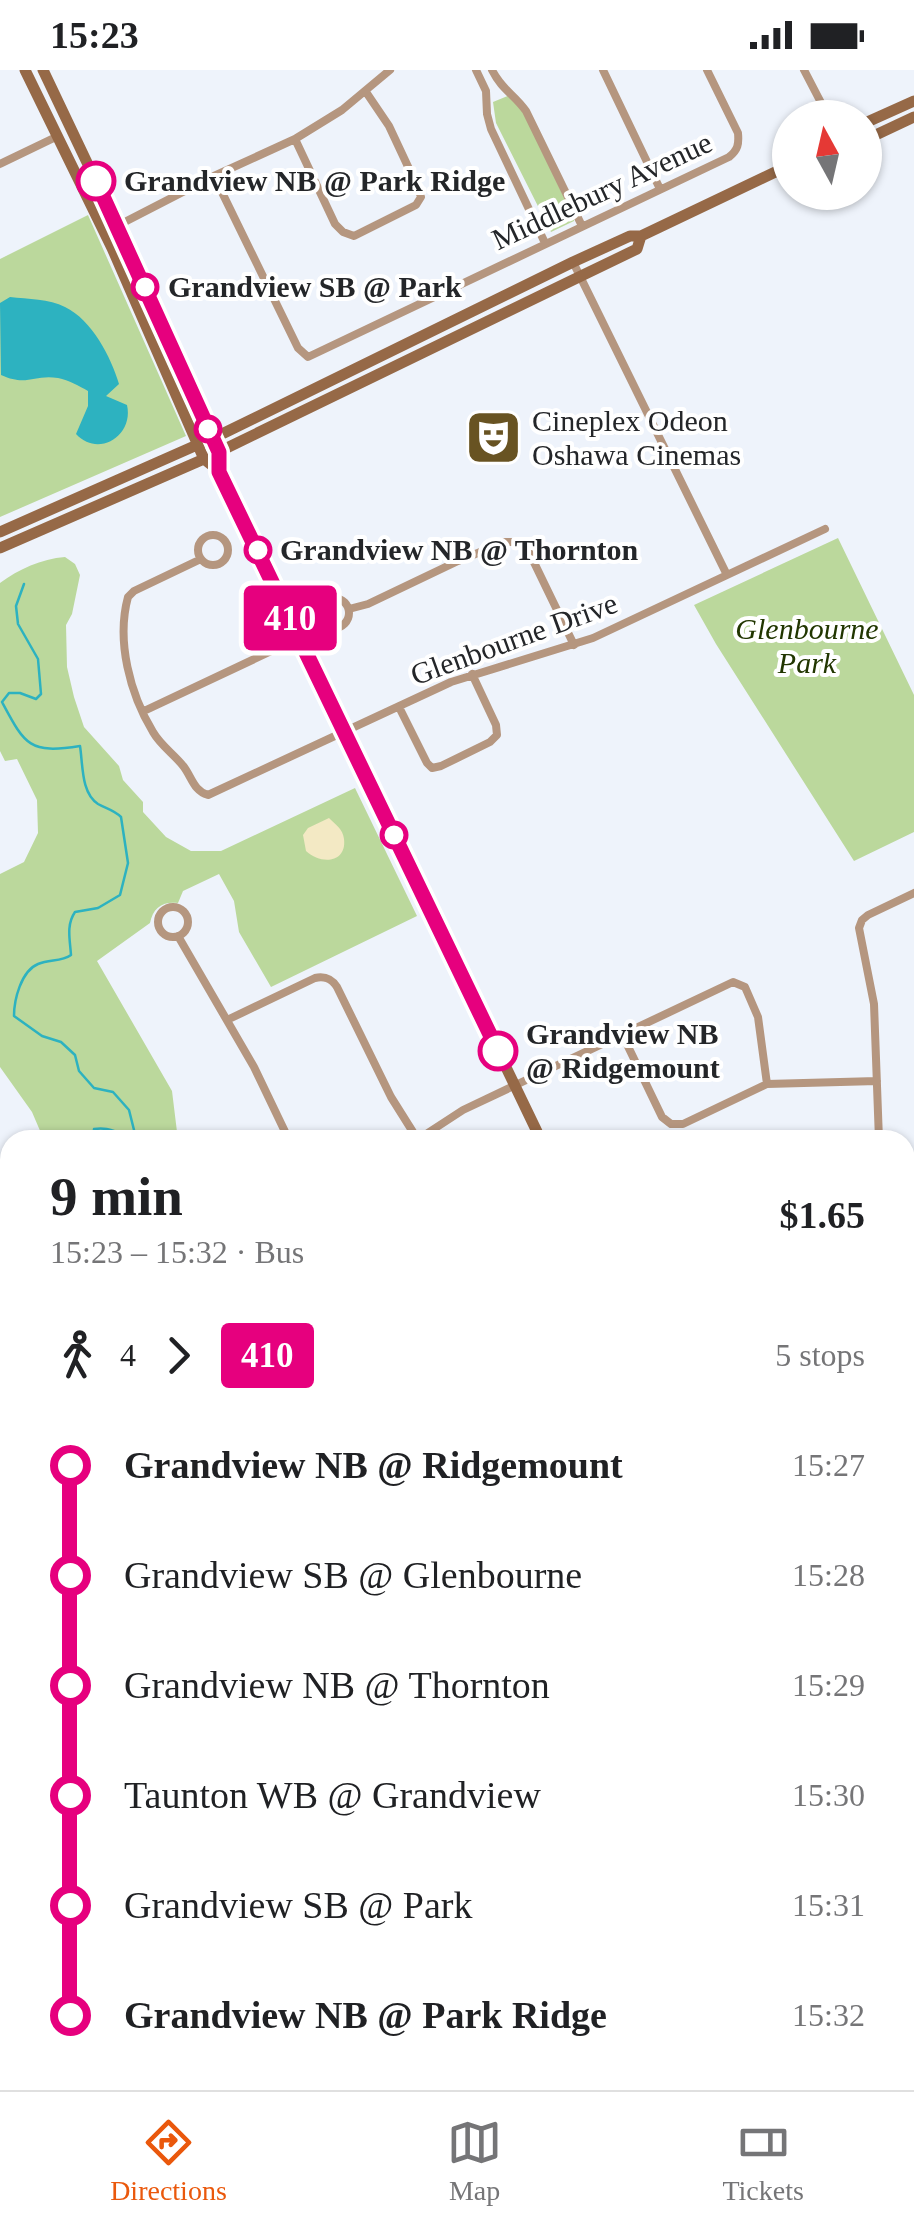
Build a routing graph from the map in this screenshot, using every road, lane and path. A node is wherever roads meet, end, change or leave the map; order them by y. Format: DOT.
graph roads {
  1 [pos="25,70"];
  2 [pos="43,70"];
  3 [pos="390,70"];
  4 [pos="476,70"];
  5 [pos="492,70"];
  6 [pos="603,70"];
  7 [pos="707,70"];
  8 [pos="804,70"];
  9 [pos="500,85"];
  10 [pos="51,88"];
  11 [pos="366,92"];
  12 [pos="486,92"];
  13 [pos="37,94"];
  14 [pos="819,100"];
  15 [pos="914,100"];
  16 [pos="882,116"];
  17 [pos="914,118"];
  18 [pos="71,129"];
  19 [pos="882,132"];
  20 [pos="58,136"];
  21 [pos="295,139"];
  22 [pos="0,164"];
  23 [pos="91,171"];
  24 [pos="772,174"];
  25 [pos="214,176"];
  26 [pos="78,177"];
  27 [pos="660,188"];
  28 [pos="118,226"];
  29 [pos="582,226"];
  30 [pos="104,232"];
  31 [pos="641,236"];
  32 [pos="545,243"];
  33 [pos="573,262"];
  34 [pos="581,276"];
  35 [pos="156,312"];
  36 [pos="142,319"];
  37 [pos="212,438"];
  38 [pos="198,445"];
  39 [pos="219,452"];
  40 [pos="204,459"];
  41 [pos="219,472"];
  42 [pos="825,529"];
  43 [pos="0,532"];
  44 [pos="0,548"];
  45 [pos="201,560"];
  46 [pos="727,575"];
  47 [pos="349,609"];
  48 [pos="299,638"];
  49 [pos="574,645"];
  50 [pos="472,674"];
  51 [pos="399,706"];
  52 [pos="144,711"];
  53 [pos="345,733"];
  54 [pos="914,893"];
  55 [pos="178,936"];
  56 [pos="227,1020"];
  57 [pos="622,1034"];
  58 [pos="878,1081"];
  59 [pos="768,1084"];
  60 [pos="515,1085"];
  61 [pos="284,1130"];
  62 [pos="411,1130"];
  63 [pos="433,1130"];
  64 [pos="536,1130"];
  65 [pos="879,1130"];
  1 -- 13 [label="street"];
  2 -- 10 [label="street"];
  3 -- 11 [label="street"];
  4 -- 12 [label="street"];
  5 -- 9 [label="street"];
  6 -- 27 [label="street"];
  7 -- 27 [label="street, Middlebury Avenue"];
  8 -- 14 [label="street"];
  9 -- 12 [label="street"];
  9 -- 29 [label="street"];
  10 -- 13 [label="street"];
  10 -- 18 [label="street"];
  11 -- 21 [label="street"];
  11 -- 21 [label="street"];
  12 -- 32 [label="street"];
  13 -- 20 [label="street"];
  15 -- 16 [label="street"];
  17 -- 19 [label="street"];
  18 -- 20 [label="street"];
  18 -- 23 [label="street"];
  20 -- 22 [label="street"];
  20 -- 26 [label="street"];
  21 -- 25 [label="street"];
  23 -- 26 [label="street"];
  23 -- 28 [label="street"];
  24 -- 31 [label="street"];
  25 -- 28 [label="street"];
  25 -- 32 [label="street, Middlebury Avenue"];
  26 -- 30 [label="street"];
  27 -- 29 [label="street, Middlebury Avenue"];
  28 -- 30 [label="street"];
  28 -- 35 [label="street"];
  29 -- 32 [label="street, Middlebury Avenue"];
  30 -- 36 [label="street"];
  31 -- 33 [label="street"];
  31 -- 34 [label="street"];
  33 -- 34 [label="street"];
  33 -- 37 [label="street"];
  34 -- 39 [label="street"];
  34 -- 46 [label="street"];
  35 -- 36 [label="street"];
  35 -- 37 [label="street"];
  36 -- 38 [label="street"];
  37 -- 38 [label="street"];
  37 -- 39 [label="street"];
  38 -- 40 [label="street"];
  38 -- 43 [label="street"];
  39 -- 40 [label="street"];
  39 -- 41 [label="street"];
  40 -- 41 [label="street"];
  40 -- 44 [label="street"];
  41 -- 48 [label="street"];
  42 -- 46 [label="street, Glenbourne Drive"];
  45 -- 52 [label="street"];
  46 -- 49 [label="street, Glenbourne Drive"];
  47 -- 47 [label="street"];
  47 -- 49 [label="street"];
  48 -- 52 [label="street"];
  48 -- 53 [label="street"];
  49 -- 50 [label="street, Glenbourne Drive"];
  50 -- 51 [label="street, Glenbourne Drive"];
  50 -- 51 [label="street"];
  51 -- 53 [label="street, Glenbourne Drive"];
  52 -- 53 [label="street, Glenbourne Drive"];
  53 -- 60 [label="street"];
  54 -- 58 [label="street"];
  55 -- 56 [label="street"];
  56 -- 61 [label="street"];
  56 -- 62 [label="street"];
  57 -- 59 [label="street"];
  57 -- 59 [label="street"];
  57 -- 60 [label="street"];
  58 -- 59 [label="street"];
  58 -- 65 [label="street"];
  60 -- 63 [label="street"];
  60 -- 64 [label="street"];
}
